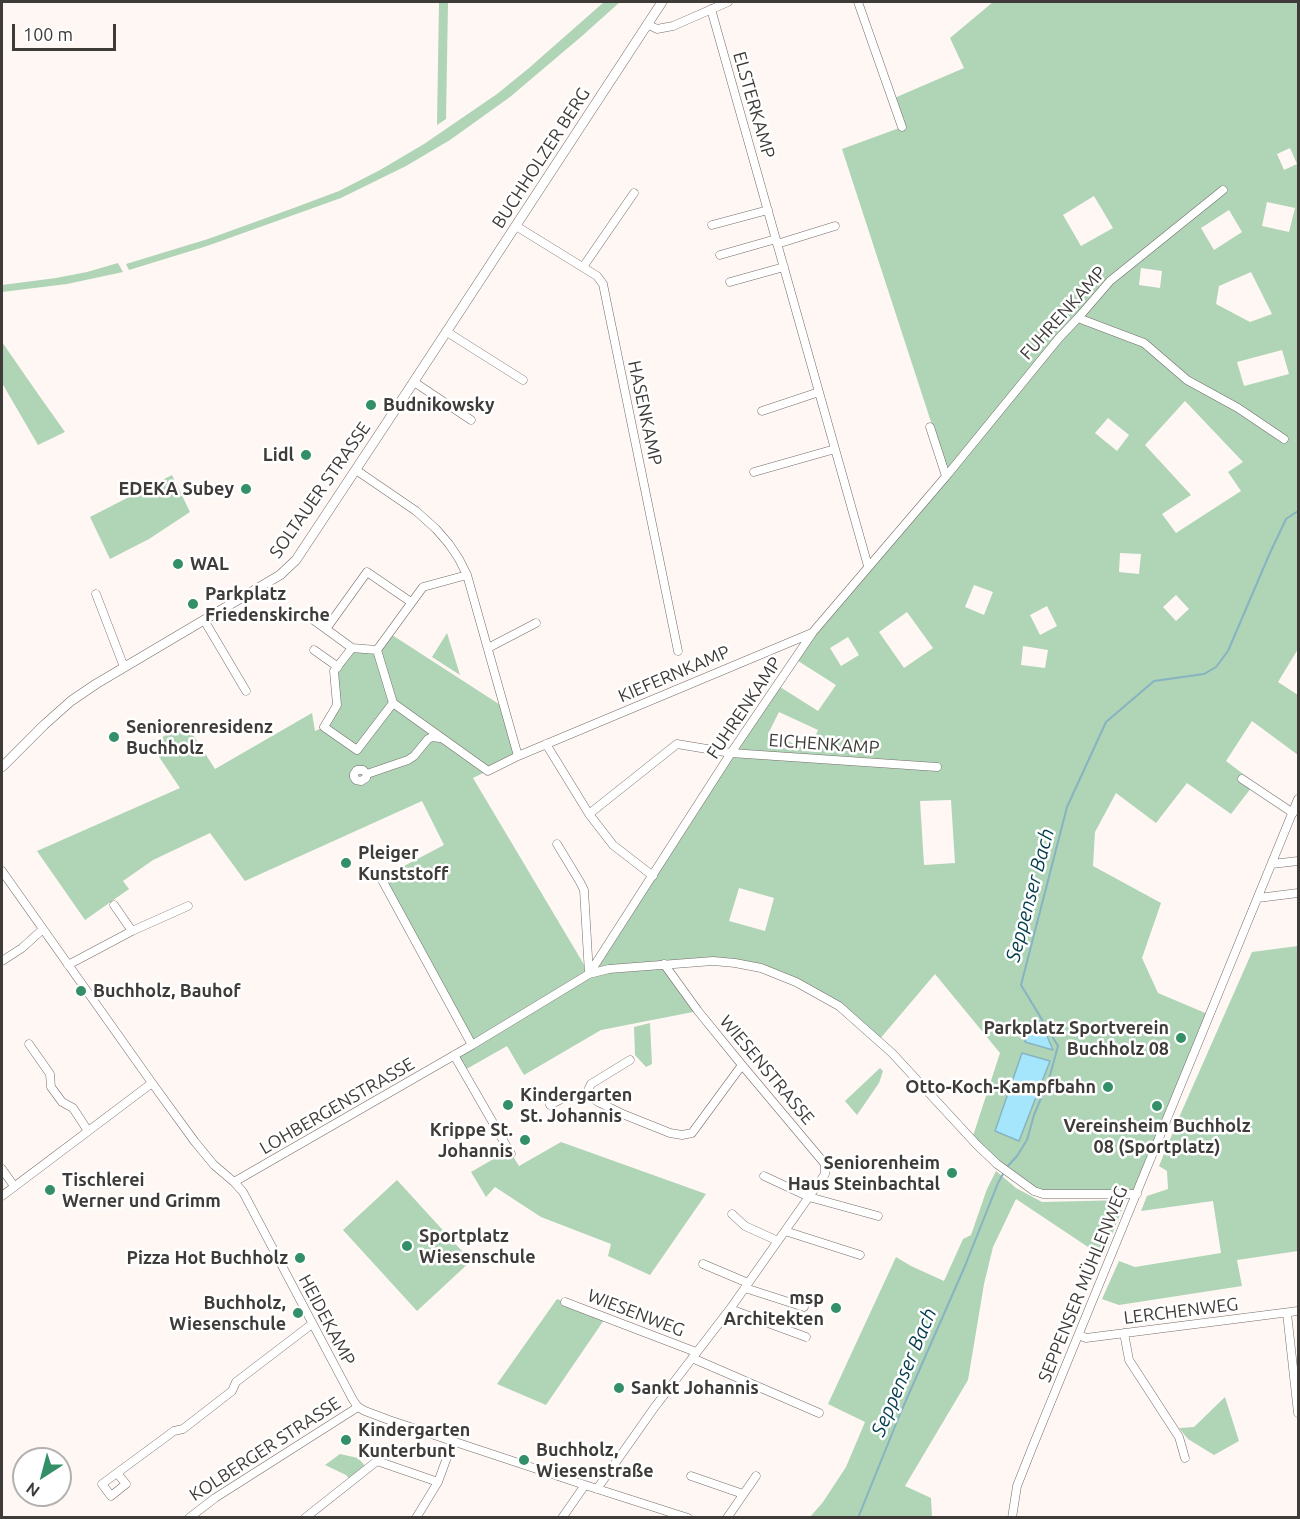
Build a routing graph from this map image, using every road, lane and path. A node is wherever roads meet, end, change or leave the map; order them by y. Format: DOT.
graph roads {
  1 [pos="662,2"];
  2 [pos="728,2"];
  3 [pos="858,2"];
  4 [pos="711,9"];
  5 [pos="647,24"];
  6 [pos="902,127"];
  7 [pos="1223,190"];
  8 [pos="634,193"];
  9 [pos="768,210"];
  10 [pos="712,225"];
  11 [pos="516,226"];
  12 [pos="835,226"];
  13 [pos="777,241"];
  14 [pos="720,255"];
  15 [pos="583,267"];
  16 [pos="784,267"];
  17 [pos="730,282"];
  18 [pos="1078,318"];
  19 [pos="447,332"];
  20 [pos="523,380"];
  21 [pos="414,382"];
  22 [pos="407,392"];
  23 [pos="819,392"];
  24 [pos="762,411"];
  25 [pos="471,420"];
  26 [pos="930,427"];
  27 [pos="1284,439"];
  28 [pos="835,450"];
  29 [pos="356,471"];
  30 [pos="754,472"];
  31 [pos="946,476"];
  32 [pos="868,566"];
  33 [pos="467,575"];
  34 [pos="96,594"];
  35 [pos="411,602"];
  36 [pos="304,614"];
  37 [pos="204,620"];
  38 [pos="537,623"];
  39 [pos="326,629"];
  40 [pos="813,633"];
  41 [pos="352,648"];
  42 [pos="488,648"];
  43 [pos="314,650"];
  44 [pos="377,650"];
  45 [pos="678,651"];
  46 [pos="124,667"];
  47 [pos="338,667"];
  48 [pos="246,691"];
  49 [pos="393,703"];
  50 [pos="443,739"];
  51 [pos="546,744"];
  52 [pos="731,753"];
  53 [pos="518,756"];
  54 [pos="2,767"];
  55 [pos="937,767"];
  56 [pos="367,774"];
  57 [pos="1242,779"];
  58 [pos="1299,799"];
  59 [pos="1293,813"];
  60 [pos="590,814"];
  61 [pos="557,844"];
  62 [pos="1299,861"];
  63 [pos="1272,864"];
  64 [pos="2,871"];
  65 [pos="652,876"];
  66 [pos="381,878"];
  67 [pos="1299,893"];
  68 [pos="1258,898"];
  69 [pos="114,905"];
  70 [pos="188,906"];
  71 [pos="43,929"];
  72 [pos="132,931"];
  73 [pos="2,961"];
  74 [pos="664,964"];
  75 [pos="68,965"];
  76 [pos="590,974"];
  77 [pos="28,1044"];
  78 [pos="472,1044"];
  79 [pos="454,1055"];
  80 [pos="630,1060"];
  81 [pos="742,1065"];
  82 [pos="152,1083"];
  83 [pos="589,1095"];
  84 [pos="550,1105"];
  85 [pos="88,1131"];
  86 [pos="511,1154"];
  87 [pos="2,1169"];
  88 [pos="764,1176"];
  89 [pos="234,1182"];
  90 [pos="14,1186"];
  91 [pos="1137,1194"];
  92 [pos="2,1196"];
  93 [pos="809,1197"];
  94 [pos="732,1214"];
  95 [pos="878,1216"];
  96 [pos="784,1231"];
  97 [pos="778,1241"];
  98 [pos="860,1255"];
  99 [pos="703,1264"];
  100 [pos="746,1285"];
  101 [pos="565,1302"];
  102 [pos="804,1307"];
  103 [pos="730,1309"];
  104 [pos="1299,1311"];
  105 [pos="1287,1313"];
  106 [pos="312,1324"];
  107 [pos="1124,1333"];
  108 [pos="1079,1335"];
  109 [pos="806,1337"];
  110 [pos="694,1355"];
  111 [pos="358,1407"];
  112 [pos="819,1413"];
  113 [pos="1299,1413"];
  114 [pos="453,1441"];
  115 [pos="1185,1458"];
  116 [pos="117,1473"];
  117 [pos="691,1476"];
  118 [pos="756,1476"];
  119 [pos="438,1482"];
  120 [pos="585,1485"];
  121 [pos="597,1489"];
  122 [pos="743,1494"];
  123 [pos="308,1516"];
  124 [pos="189,1518"];
  125 [pos="416,1518"];
  126 [pos="562,1518"];
  127 [pos="688,1518"];
  128 [pos="726,1518"];
  129 [pos="1012,1518"];
  1 -- 5 [label="main road, BUCHHOLZER BERG"];
  2 -- 4 [label="street"];
  3 -- 6 [label="street"];
  4 -- 5 [label="street"];
  4 -- 9 [label="street, ELSTERKAMP"];
  5 -- 11 [label="main road, BUCHHOLZER BERG"];
  7 -- 18 [label="street, FUHRENKAMP"];
  8 -- 15 [label="street"];
  9 -- 10 [label="street"];
  9 -- 13 [label="street, ELSTERKAMP"];
  11 -- 15 [label="street, HASENKAMP"];
  11 -- 19 [label="main road, BUCHHOLZER BERG"];
  12 -- 13 [label="street"];
  13 -- 14 [label="street"];
  13 -- 16 [label="street, ELSTERKAMP"];
  15 -- 45 [label="street, HASENKAMP"];
  16 -- 17 [label="street"];
  16 -- 23 [label="street, ELSTERKAMP"];
  18 -- 27 [label="street"];
  18 -- 31 [label="street, FUHRENKAMP"];
  19 -- 20 [label="street"];
  19 -- 21 [label="main road, BUCHHOLZER BERG"];
  21 -- 22 [label="main road, BUCHHOLZER BERG"];
  21 -- 25 [label="street"];
  22 -- 29 [label="main road, SOLTAUER STRASSE"];
  23 -- 24 [label="street"];
  23 -- 28 [label="street, ELSTERKAMP"];
  26 -- 31 [label="street"];
  28 -- 30 [label="street"];
  28 -- 32 [label="street, ELSTERKAMP"];
  29 -- 33 [label="street"];
  29 -- 37 [label="main road, SOLTAUER STRASSE"];
  31 -- 32 [label="street, FUHRENKAMP"];
  32 -- 40 [label="street, FUHRENKAMP"];
  33 -- 35 [label="street"];
  33 -- 42 [label="street"];
  34 -- 46 [label="street"];
  35 -- 39 [label="street"];
  35 -- 44 [label="street"];
  36 -- 39 [label="street"];
  37 -- 46 [label="main road, SOLTAUER STRASSE"];
  37 -- 48 [label="street"];
  38 -- 42 [label="street"];
  39 -- 41 [label="street"];
  40 -- 51 [label="street, KIEFERNKAMP"];
  40 -- 52 [label="street, FUHRENKAMP"];
  41 -- 44 [label="street"];
  41 -- 47 [label="street"];
  42 -- 53 [label="street"];
  43 -- 47 [label="street"];
  44 -- 49 [label="street"];
  46 -- 54 [label="main road, SOLTAUER STRASSE"];
  47 -- 49 [label="street"];
  49 -- 50 [label="street"];
  50 -- 53 [label="street, KIEFERNKAMP"];
  50 -- 56 [label="street"];
  51 -- 53 [label="street, KIEFERNKAMP"];
  51 -- 60 [label="street"];
  52 -- 55 [label="street, EICHENKAMP"];
  52 -- 60 [label="street, EICHENKAMP"];
  52 -- 65 [label="street, FUHRENKAMP"];
  57 -- 59 [label="street"];
  58 -- 59 [label="street, SEPPENSER MÜHLENWEG"];
  59 -- 63 [label="street, SEPPENSER MÜHLENWEG"];
  60 -- 65 [label="street"];
  61 -- 76 [label="street"];
  62 -- 63 [label="street"];
  63 -- 68 [label="street, SEPPENSER MÜHLENWEG"];
  64 -- 71 [label="street, HEIDEKAMP"];
  65 -- 76 [label="street, FUHRENKAMP"];
  66 -- 78 [label="street"];
  67 -- 68 [label="street"];
  68 -- 91 [label="street, SEPPENSER MÜHLENWEG"];
  69 -- 72 [label="street"];
  70 -- 72 [label="street"];
  71 -- 73 [label="street"];
  71 -- 75 [label="street, HEIDEKAMP"];
  72 -- 75 [label="street"];
  74 -- 76 [label="street, LOHBERGENSTRASSE"];
  74 -- 81 [label="street, WIESENSTRASSE"];
  74 -- 91 [label="street, LOHBERGENSTRASSE"];
  75 -- 82 [label="street, HEIDEKAMP"];
  76 -- 78 [label="street, LOHBERGENSTRASSE"];
  77 -- 85 [label="street"];
  78 -- 79 [label="street, LOHBERGENSTRASSE"];
  79 -- 86 [label="street"];
  79 -- 89 [label="street, LOHBERGENSTRASSE"];
  80 -- 83 [label="street"];
  81 -- 83 [label="street"];
  81 -- 93 [label="street, WIESENSTRASSE"];
  82 -- 85 [label="street"];
  82 -- 89 [label="street, HEIDEKAMP"];
  83 -- 84 [label="street"];
  85 -- 90 [label="street"];
  87 -- 90 [label="street"];
  88 -- 93 [label="street"];
  89 -- 106 [label="street, HEIDEKAMP"];
  90 -- 92 [label="street"];
  91 -- 108 [label="street, SEPPENSER MÜHLENWEG"];
  93 -- 95 [label="street"];
  93 -- 96 [label="street, WIESENSTRASSE"];
  94 -- 97 [label="street"];
  96 -- 97 [label="street, WIESENSTRASSE"];
  96 -- 98 [label="street"];
  97 -- 100 [label="street, WIESENSTRASSE"];
  99 -- 100 [label="street"];
  100 -- 102 [label="street"];
  100 -- 103 [label="street, WIESENSTRASSE"];
  101 -- 110 [label="street, WIESENWEG"];
  103 -- 109 [label="street"];
  103 -- 110 [label="street, WIESENSTRASSE"];
  104 -- 105 [label="street, LERCHENWEG"];
  105 -- 107 [label="street, LERCHENWEG"];
  105 -- 113 [label="street"];
  106 -- 111 [label="street, HEIDEKAMP"];
  106 -- 116 [label="street"];
  107 -- 108 [label="street, LERCHENWEG"];
  107 -- 115 [label="street"];
  108 -- 129 [label="street, SEPPENSER MÜHLENWEG"];
  110 -- 112 [label="street, WIESENWEG"];
  110 -- 121 [label="street, WIESENSTRASSE"];
  111 -- 114 [label="street"];
  111 -- 124 [label="street, KOLBERGER STRASSE"];
  114 -- 119 [label="street"];
  114 -- 120 [label="street"];
  117 -- 122 [label="street"];
  118 -- 122 [label="street"];
  119 -- 123 [label="street"];
  119 -- 125 [label="street"];
  120 -- 121 [label="street"];
  120 -- 126 [label="street"];
  121 -- 127 [label="street"];
  122 -- 128 [label="street"];
}
